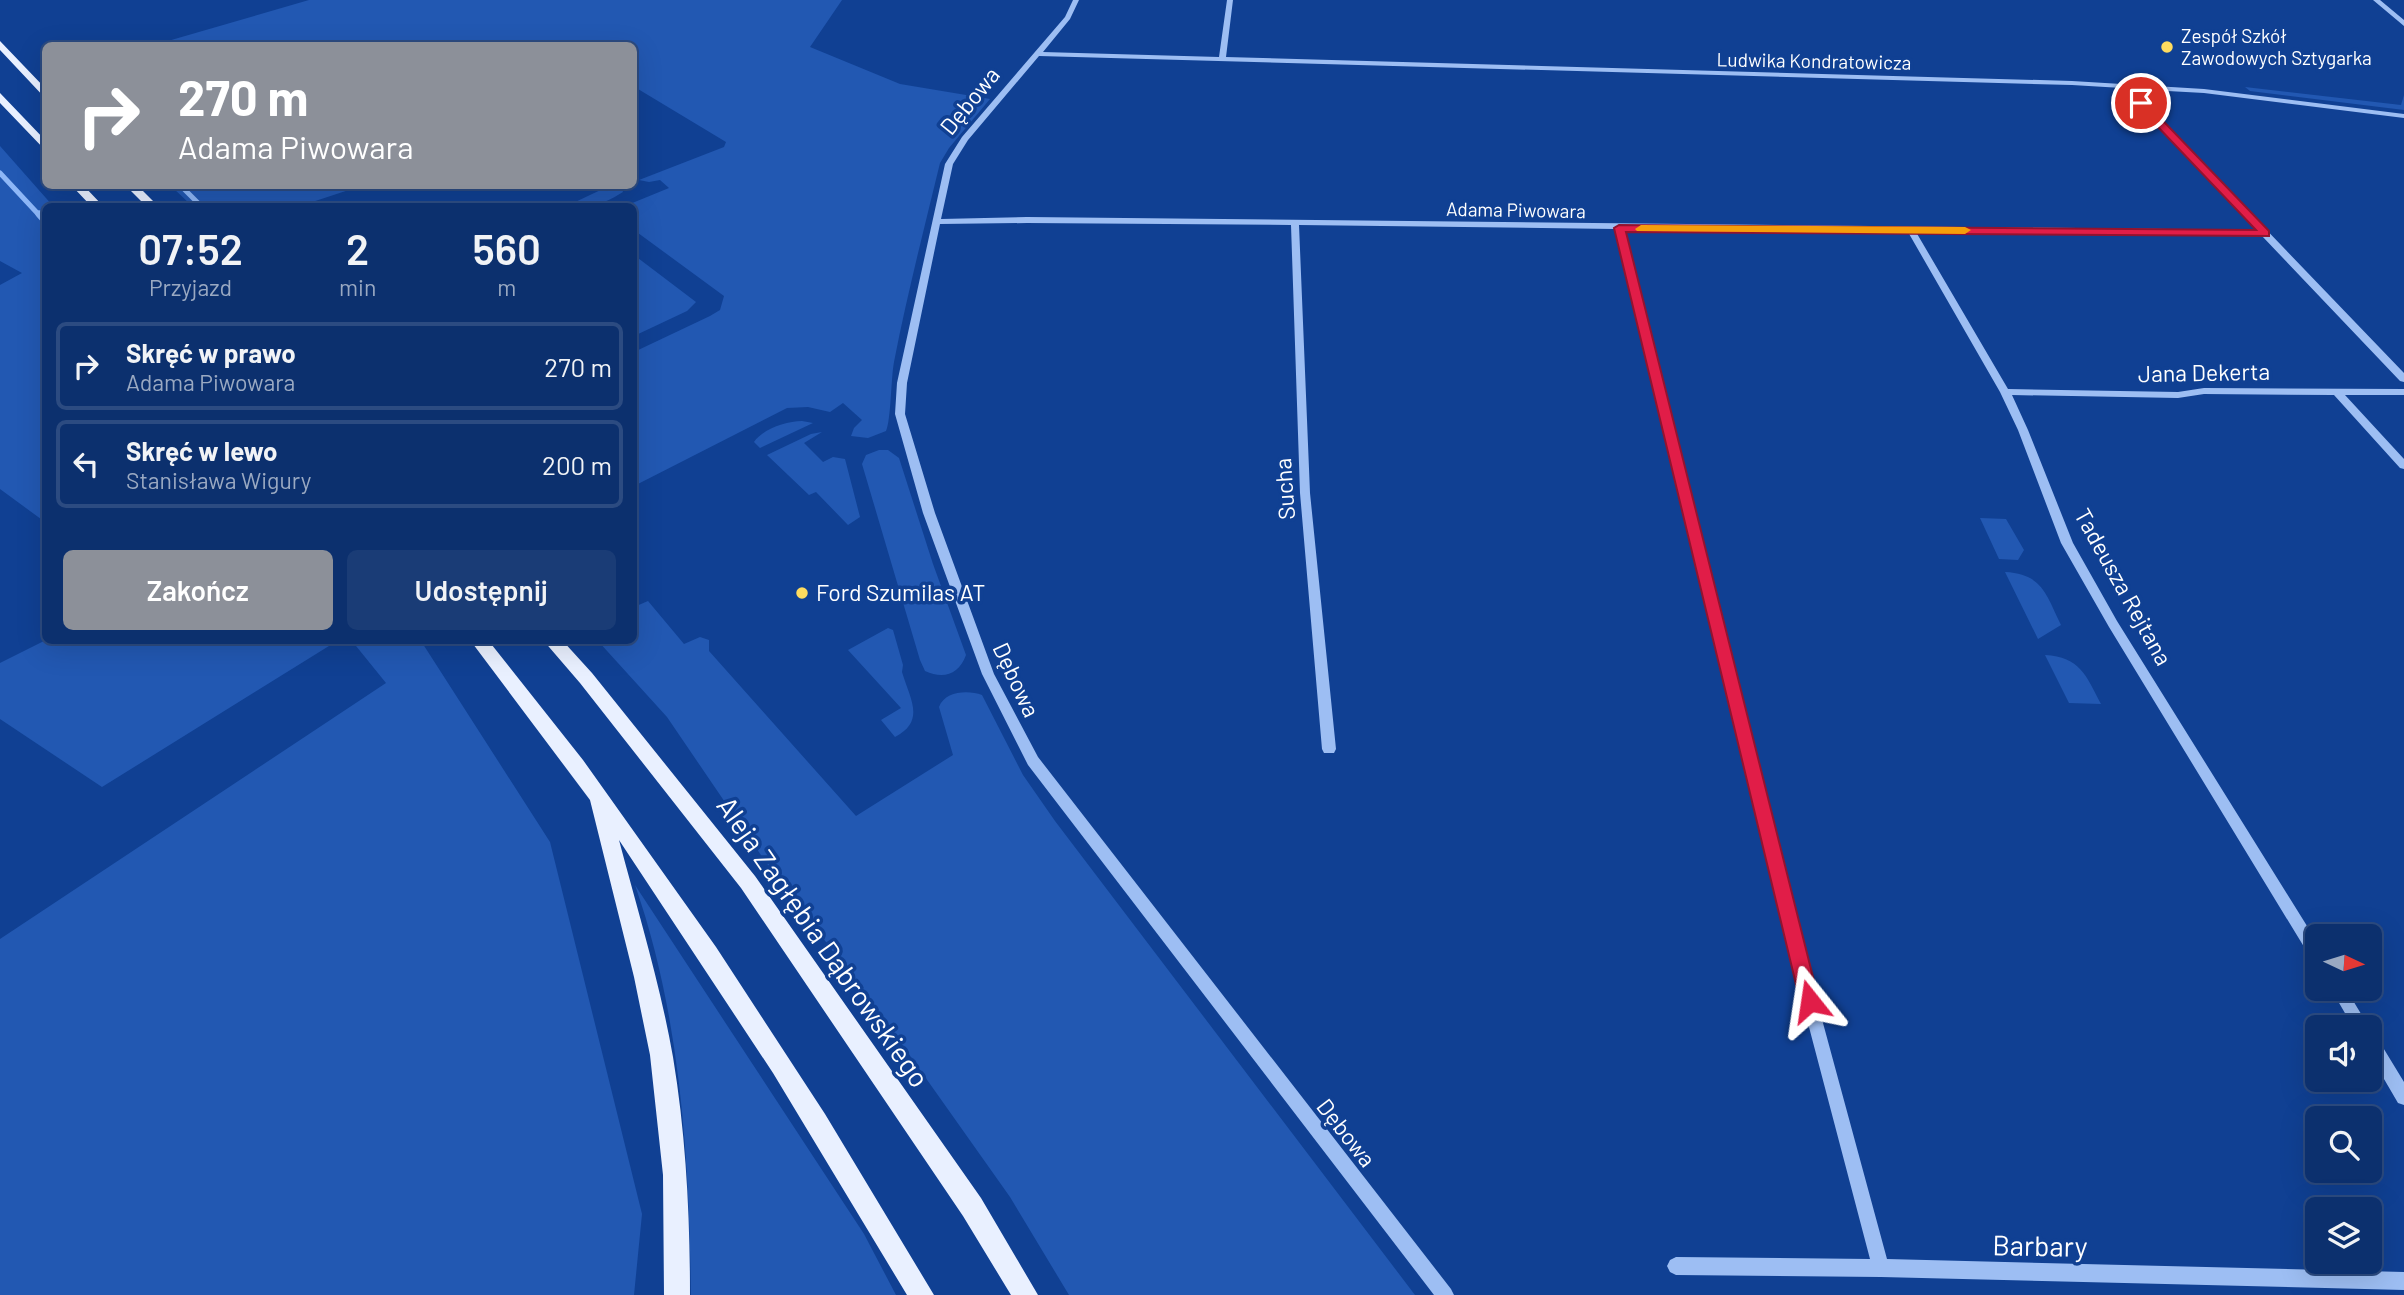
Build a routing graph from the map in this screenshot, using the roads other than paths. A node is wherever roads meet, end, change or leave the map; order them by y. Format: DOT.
graph roads {
  1 [pos="1076,0"];
  2 [pos="1230,0"];
  3 [pos="2376,0"];
  4 [pos="2404,24"];
  5 [pos="0,44"];
  6 [pos="1037,54"];
  7 [pos="1222,60"];
  8 [pos="2124,86"];
  9 [pos="42,91"];
  10 [pos="0,96"];
  11 [pos="2404,116"];
  12 [pos="42,143"];
  13 [pos="81,189"];
  14 [pos="135,189"];
  15 [pos="94,203"];
  16 [pos="149,203"];
  17 [pos="935,222"];
  18 [pos="1295,224"];
  19 [pos="1619,228"];
  20 [pos="1911,230"];
  21 [pos="2265,233"];
  22 [pos="2404,379"];
  23 [pos="2005,392"];
  24 [pos="2337,392"];
  25 [pos="2404,392"];
  26 [pos="2404,466"];
  27 [pos="481,644"];
  28 [pos="555,644"];
  29 [pos="1329,749"];
  30 [pos="596,792"];
  31 [pos="2305,936"];
  32 [pos="2382,1061"];
  33 [pos="2404,1097"];
  34 [pos="1676,1266"];
  35 [pos="1881,1268"];
  36 [pos="2404,1281"];
  37 [pos="677,1295"];
  38 [pos="920,1295"];
  39 [pos="1025,1295"];
  40 [pos="1445,1295"];
  1 -- 6 [label="street, Dębowa"];
  2 -- 7 [label="street"];
  3 -- 4 [label="street"];
  5 -- 9 [label="main road"];
  6 -- 7 [label="street, Ludwika Kondratowicza"];
  6 -- 17 [label="street, Dębowa"];
  7 -- 8 [label="street, Ludwika Kondratowicza"];
  8 -- 11 [label="street, Ludwika Kondratowicza"];
  8 -- 21 [label="street"];
  10 -- 12 [label="main road"];
  13 -- 15 [label="main road"];
  14 -- 16 [label="main road"];
  17 -- 18 [label="street, Adama Piwowara"];
  17 -- 40 [label="street, Dębowa"];
  18 -- 19 [label="street, Adama Piwowara"];
  18 -- 29 [label="street, Sucha"];
  19 -- 20 [label="street, Adama Piwowara"];
  19 -- 35 [label="street"];
  20 -- 21 [label="street, Adama Piwowara"];
  20 -- 23 [label="street, Tadeusza Rejtana"];
  21 -- 22 [label="street"];
  23 -- 24 [label="street, Jana Dekerta"];
  23 -- 31 [label="street, Tadeusza Rejtana"];
  24 -- 25 [label="street, Jana Dekerta"];
  24 -- 26 [label="street"];
  27 -- 30 [label="main road"];
  28 -- 39 [label="main road, Aleja Zagłębia Dąbrowskiego"];
  30 -- 37 [label="main road"];
  30 -- 38 [label="main road"];
  32 -- 33 [label="street"];
  34 -- 35 [label="street, Barbary"];
  35 -- 36 [label="street, Barbary"];
}
